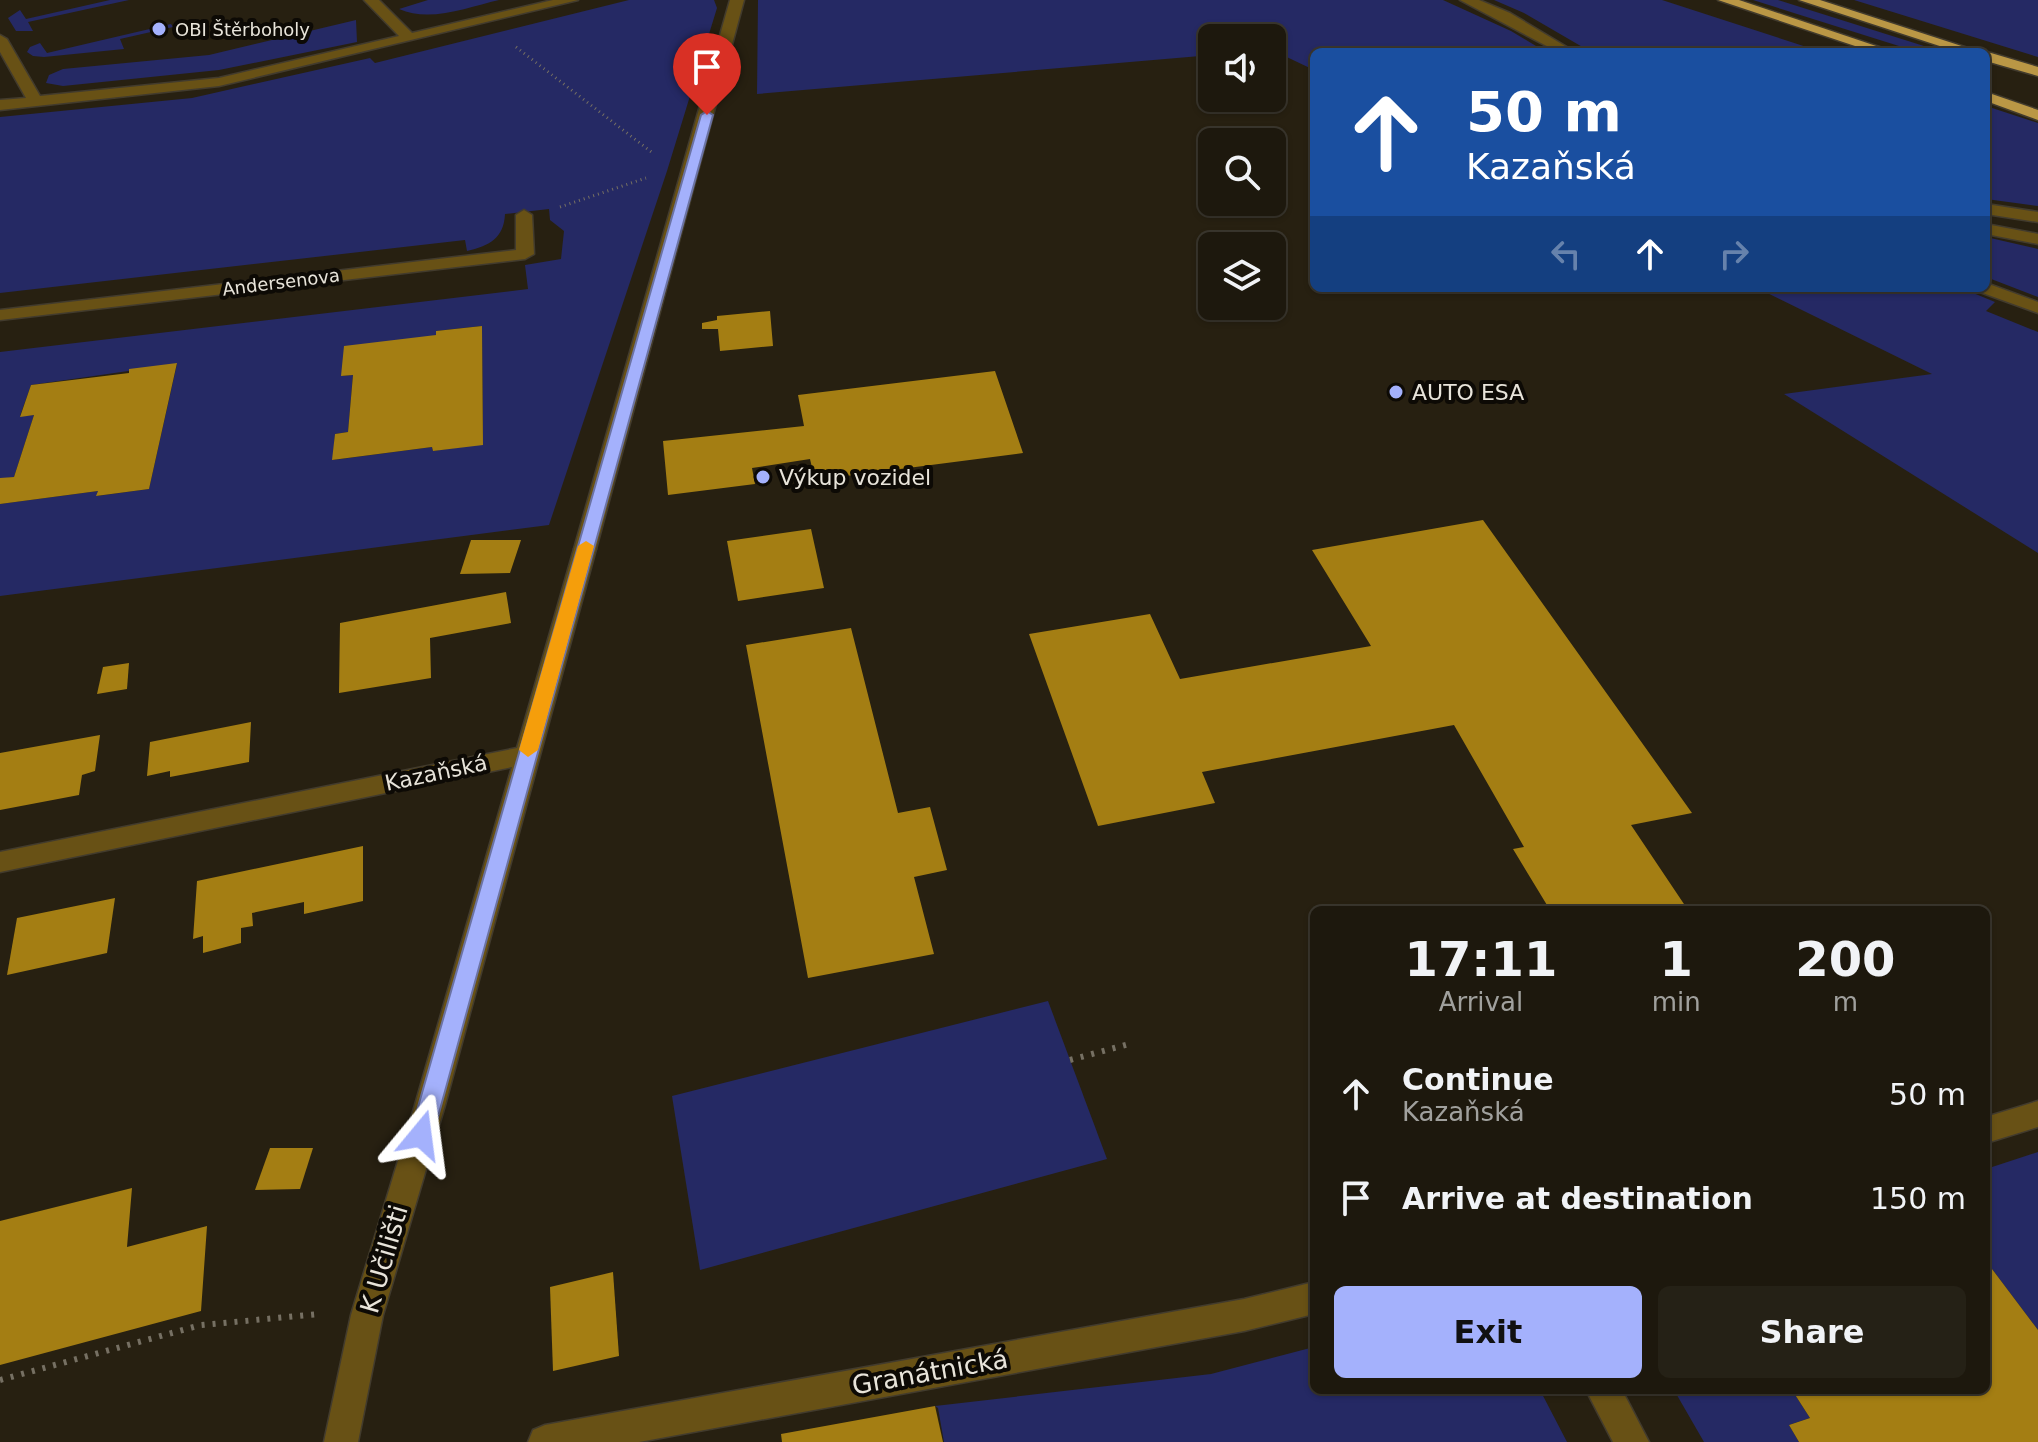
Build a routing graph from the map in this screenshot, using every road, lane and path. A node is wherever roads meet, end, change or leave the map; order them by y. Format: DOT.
graph roads {
  1 [pos="371,0"];
  2 [pos="571,0"];
  3 [pos="737,0"];
  4 [pos="1467,0"];
  5 [pos="1716,0"];
  6 [pos="1725,0"];
  7 [pos="1806,0"];
  8 [pos="409,38"];
  9 [pos="0,39"];
  10 [pos="516,47"];
  11 [pos="1561,48"];
  12 [pos="1851,48"];
  13 [pos="1875,48"];
  14 [pos="1960,48"];
  15 [pos="1990,57"];
  16 [pos="2038,72"];
  17 [pos="1990,85"];
  18 [pos="1990,97"];
  19 [pos="35,101"];
  20 [pos="2038,101"];
  21 [pos="0,105"];
  22 [pos="2038,115"];
  23 [pos="661,160"];
  24 [pos="659,174"];
  25 [pos="1990,210"];
  26 [pos="524,215"];
  27 [pos="2038,217"];
  28 [pos="1990,230"];
  29 [pos="2038,239"];
  30 [pos="1990,290"];
  31 [pos="2038,308"];
  32 [pos="0,315"];
  33 [pos="527,755"];
  34 [pos="0,862"];
  35 [pos="1129,1044"];
  36 [pos="1070,1060"];
  37 [pos="2038,1114"];
  38 [pos="1990,1129"];
  39 [pos="1310,1299"];
  40 [pos="367,1315"];
  41 [pos="0,1380"];
  42 [pos="1605,1394"];
  43 [pos="341,1442"];
  44 [pos="545,1442"];
  45 [pos="1632,1442"];
  1 -- 8 [label="street"];
  2 -- 8 [label="street"];
  3 -- 33 [label="street"];
  4 -- 11 [label="street"];
  5 -- 12 [label="highway"];
  6 -- 13 [label="highway"];
  7 -- 14 [label="highway"];
  8 -- 19 [label="street"];
  9 -- 19 [label="street"];
  10 -- 23 [label="path"];
  15 -- 16 [label="highway"];
  17 -- 20 [label="highway"];
  18 -- 22 [label="highway"];
  19 -- 21 [label="street"];
  24 -- 26 [label="path"];
  25 -- 27 [label="street"];
  26 -- 32 [label="street, Andersenova"];
  28 -- 29 [label="street"];
  30 -- 31 [label="street"];
  33 -- 34 [label="street, Kazaňská"];
  33 -- 40 [label="street, K Učilišti"];
  35 -- 36 [label="path"];
  37 -- 38 [label="street"];
  39 -- 44 [label="street, Granátnická"];
  40 -- 41 [label="path"];
  40 -- 43 [label="street, K Učilišti"];
  42 -- 45 [label="street"];
}
